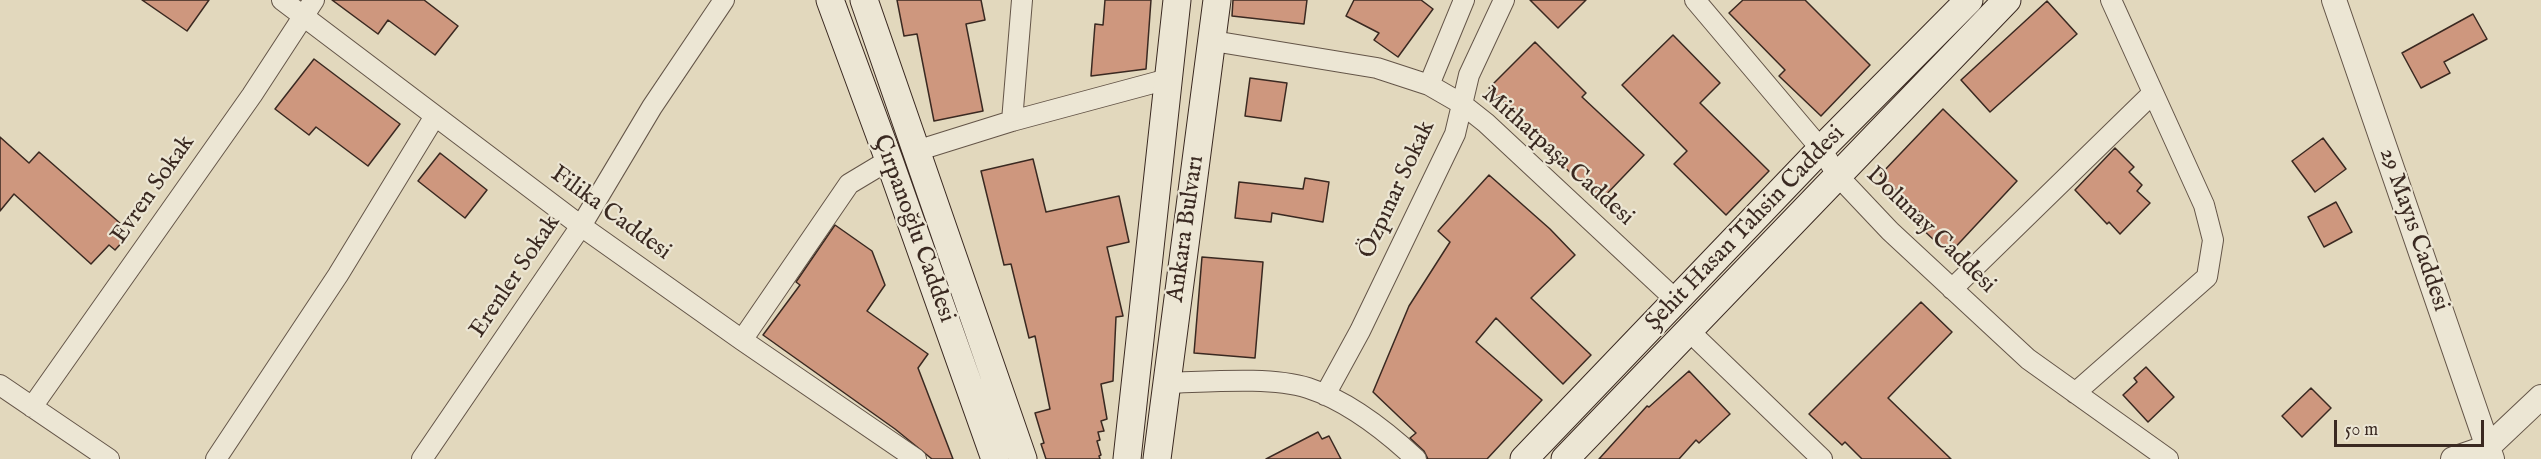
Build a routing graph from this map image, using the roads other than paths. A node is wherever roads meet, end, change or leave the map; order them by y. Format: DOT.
graph roads {
  1 [pos="282,0"];
  2 [pos="724,0"];
  3 [pos="830,0"];
  4 [pos="864,0"];
  5 [pos="1022,0"];
  6 [pos="1177,0"];
  7 [pos="1217,0"];
  8 [pos="1464,0"];
  9 [pos="1504,0"];
  10 [pos="1969,0"];
  11 [pos="2007,0"];
  12 [pos="2111,0"];
  13 [pos="2334,0"];
  14 [pos="1703,3"];
  15 [pos="308,8"];
  16 [pos="1213,41"];
  17 [pos="1168,79"];
  18 [pos="1429,85"];
  19 [pos="2153,93"];
  20 [pos="1462,104"];
  21 [pos="435,116"];
  22 [pos="1012,121"];
  23 [pos="1821,149"];
  24 [pos="916,151"];
  25 [pos="889,160"];
  26 [pos="1838,176"];
  27 [pos="581,226"];
  28 [pos="1952,289"];
  29 [pos="1677,301"];
  30 [pos="1689,331"];
  31 [pos="742,340"];
  32 [pos="1166,383"];
  33 [pos="0,385"];
  34 [pos="2075,393"];
  35 [pos="1325,395"];
  36 [pos="2541,397"];
  37 [pos="32,407"];
  38 [pos="2490,453"];
  39 [pos="109,459"];
  40 [pos="216,459"];
  41 [pos="422,459"];
  42 [pos="916,459"];
  43 [pos="994,459"];
  44 [pos="1023,459"];
  45 [pos="1127,459"];
  46 [pos="1157,459"];
  47 [pos="1416,459"];
  48 [pos="1524,459"];
  49 [pos="1564,459"];
  50 [pos="1822,459"];
  51 [pos="2168,459"];
  52 [pos="2453,459"];
  1 -- 15 [label="street, Filika Caddesi"];
  2 -- 27 [label="street, Erenler Sokak"];
  3 -- 25 [label="main road, Çırpanoğlu Caddesi"];
  4 -- 24 [label="main road, Çırpanoğlu Caddesi"];
  5 -- 22 [label="street"];
  6 -- 17 [label="main road, Ankara Bulvarı"];
  7 -- 16 [label="main road, Ankara Bulvarı"];
  8 -- 18 [label="street"];
  9 -- 20 [label="street, Özpınar Sokak"];
  10 -- 23 [label="main road, Şehit Hasan Tahsin Caddesi"];
  11 -- 26 [label="main road, Şehit Hasan Tahsin Caddesi"];
  12 -- 19 [label="street"];
  13 -- 38 [label="street, 29 Mayıs Caddesi"];
  14 -- 23 [label="street, Dolunay Caddesi"];
  15 -- 21 [label="street, Filika Caddesi"];
  15 -- 37 [label="street, Evren Sokak"];
  16 -- 18 [label="street, Mithatpaşa Caddesi"];
  16 -- 32 [label="main road, Ankara Bulvarı"];
  17 -- 22 [label="street"];
  17 -- 45 [label="main road, Ankara Bulvarı"];
  18 -- 20 [label="street, Mithatpaşa Caddesi"];
  19 -- 28 [label="street"];
  19 -- 34 [label="street"];
  20 -- 29 [label="street, Mithatpaşa Caddesi"];
  20 -- 35 [label="street, Özpınar Sokak"];
  21 -- 27 [label="street, Filika Caddesi"];
  21 -- 40 [label="street"];
  22 -- 24 [label="street"];
  23 -- 26 [label="street, Dolunay Caddesi"];
  23 -- 29 [label="main road, Şehit Hasan Tahsin Caddesi"];
  24 -- 44 [label="main road, Çırpanoğlu Caddesi"];
  25 -- 31 [label="street"];
  25 -- 43 [label="main road, Çırpanoğlu Caddesi"];
  26 -- 28 [label="street, Dolunay Caddesi"];
  26 -- 30 [label="main road, Şehit Hasan Tahsin Caddesi"];
  27 -- 31 [label="street, Filika Caddesi"];
  27 -- 41 [label="street, Erenler Sokak"];
  28 -- 34 [label="street, Dolunay Caddesi"];
  29 -- 48 [label="main road, Şehit Hasan Tahsin Caddesi"];
  30 -- 49 [label="main road, Şehit Hasan Tahsin Caddesi"];
  30 -- 50 [label="street"];
  31 -- 42 [label="street, Filika Caddesi"];
  32 -- 35 [label="street"];
  32 -- 46 [label="main road, Ankara Bulvarı"];
  33 -- 37 [label="street"];
  34 -- 51 [label="street, Dolunay Caddesi"];
  35 -- 47 [label="street"];
  36 -- 38 [label="street"];
  37 -- 39 [label="street"];
  38 -- 52 [label="street"];
}
